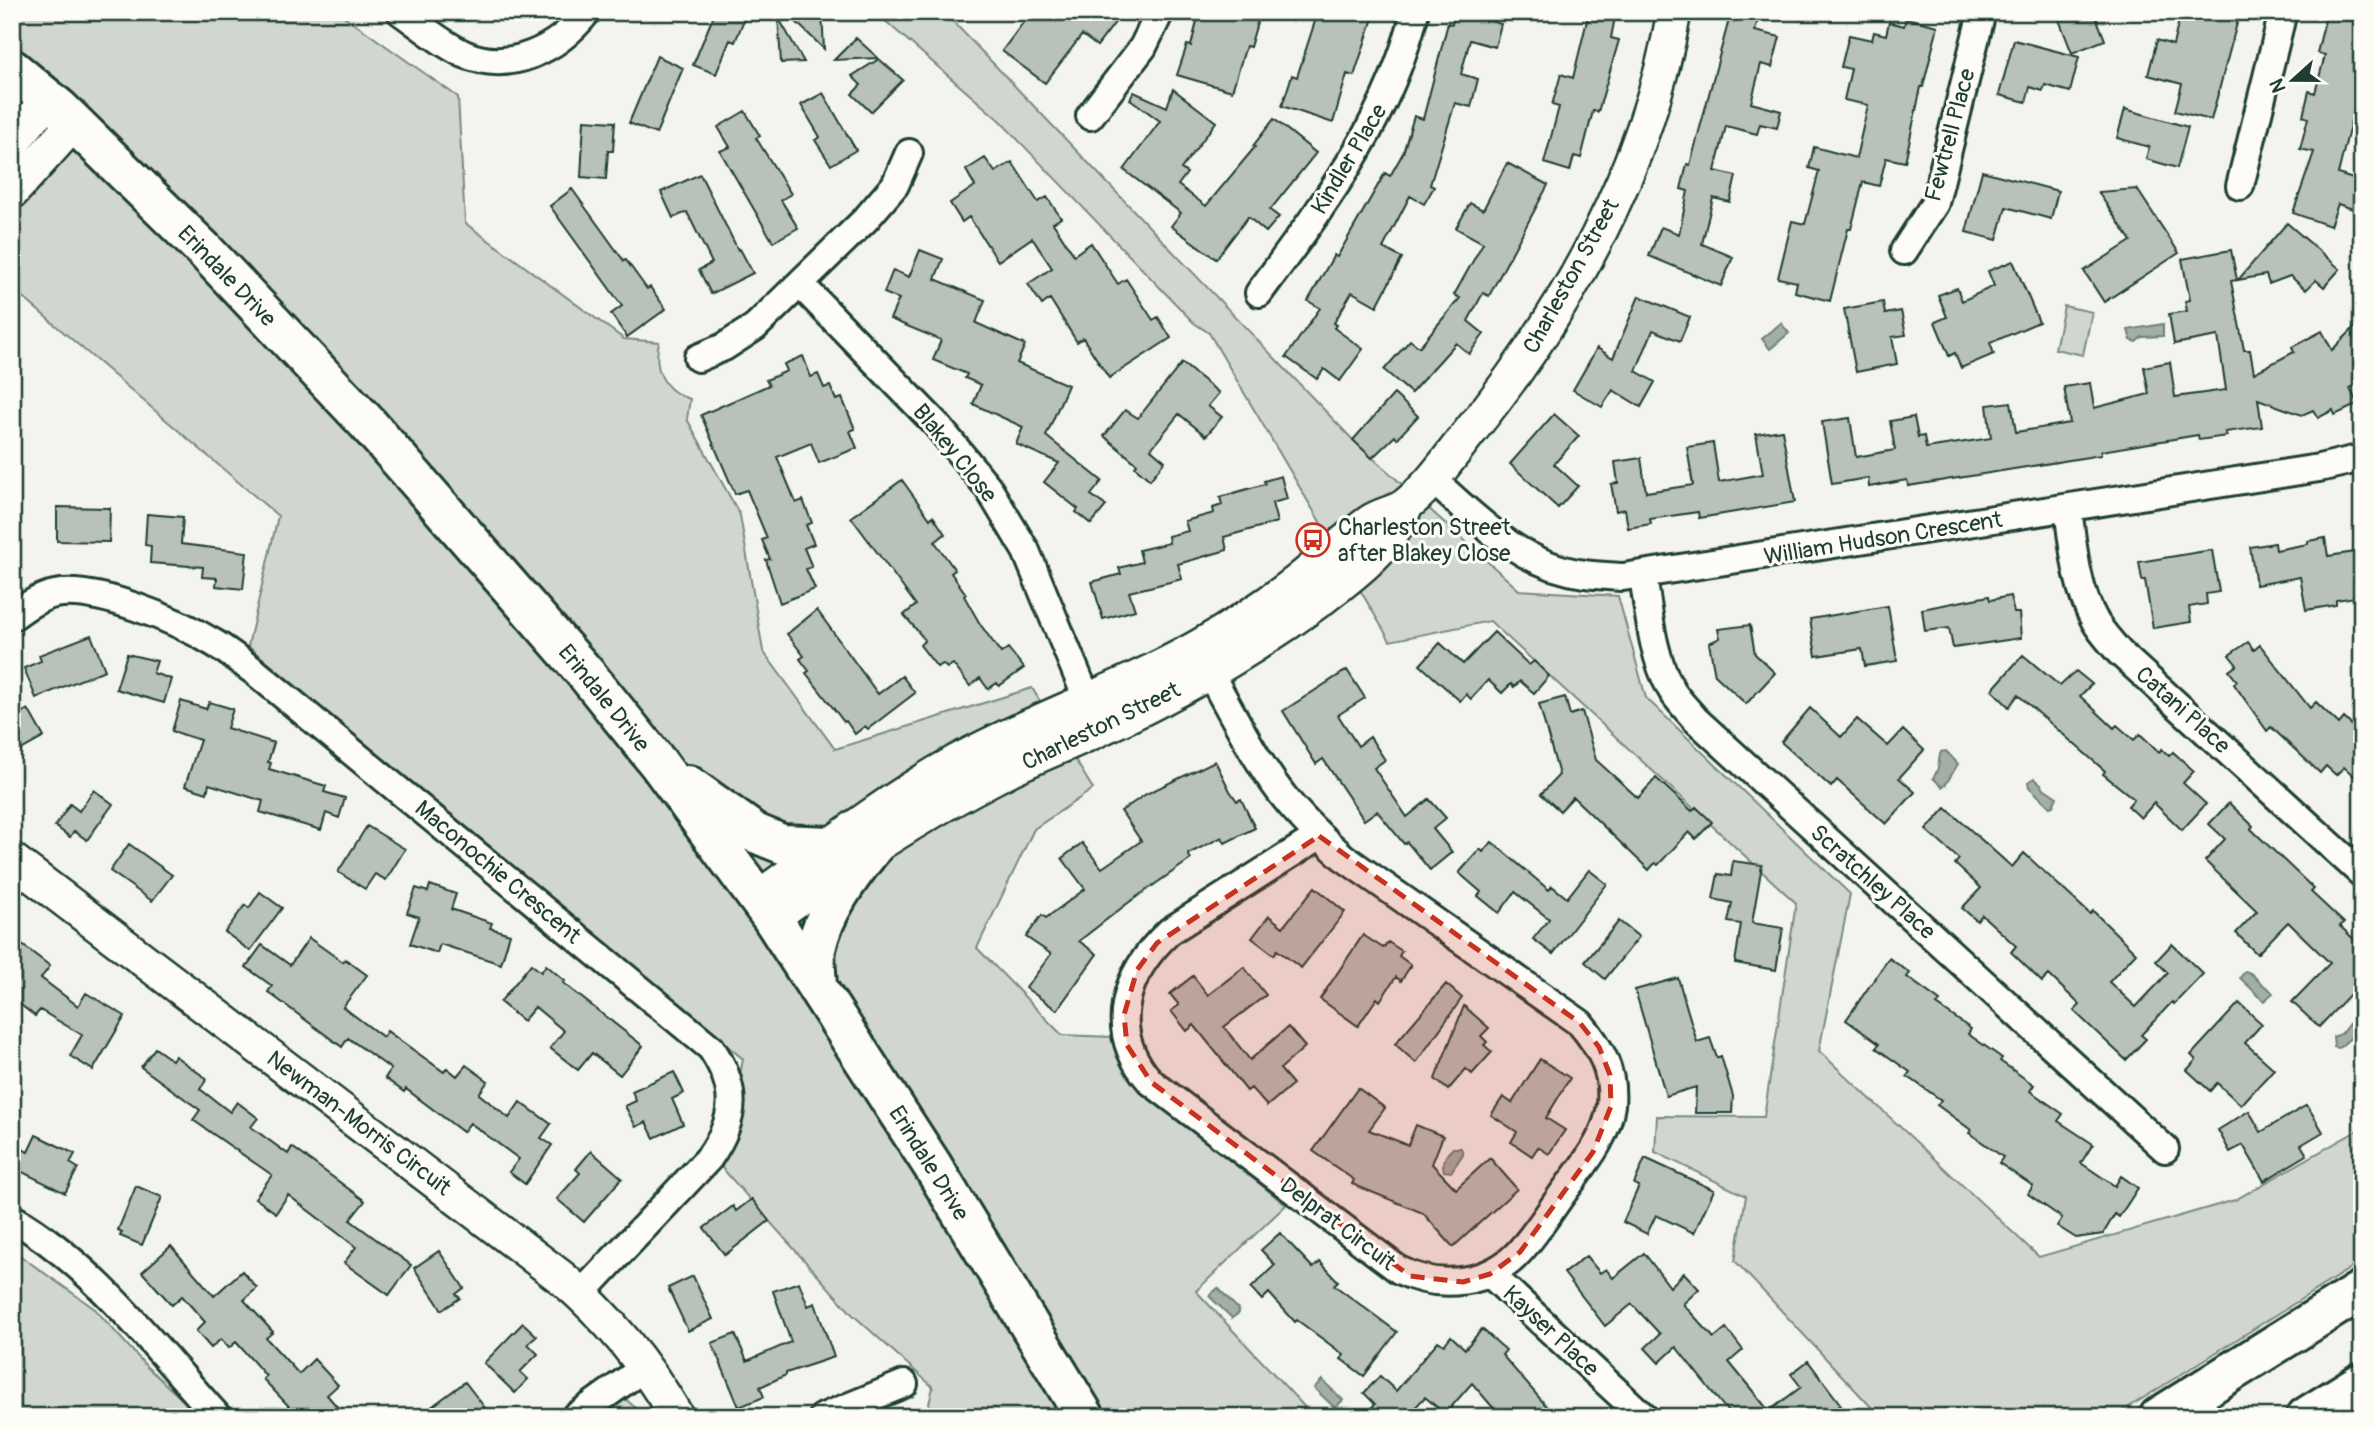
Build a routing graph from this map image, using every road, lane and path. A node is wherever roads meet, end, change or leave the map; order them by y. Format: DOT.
graph roads {
  1 [pos="401,12"];
  2 [pos="587,12"];
  3 [pos="1160,12"];
  4 [pos="1415,12"];
  5 [pos="1674,12"];
  6 [pos="1982,12"];
  7 [pos="2283,12"];
  8 [pos="12,69"];
  9 [pos="61,111"];
  10 [pos="1090,116"];
  11 [pos="12,143"];
  12 [pos="909,153"];
  13 [pos="2240,186"];
  14 [pos="12,192"];
  15 [pos="1904,251"];
  16 [pos="800,284"];
  17 [pos="1259,293"];
  18 [pos="698,358"];
  19 [pos="2362,458"];
  20 [pos="1432,479"];
  21 [pos="2067,508"];
  22 [pos="1643,576"];
  23 [pos="12,617"];
  24 [pos="1203,661"];
  25 [pos="1093,715"];
  26 [pos="657,763"];
  27 [pos="1319,836"];
  28 [pos="830,846"];
  29 [pos="873,847"];
  30 [pos="12,860"];
  31 [pos="2362,874"];
  32 [pos="765,908"];
  33 [pos="817,988"];
  34 [pos="2165,1150"];
  35 [pos="12,1218"];
  36 [pos="1490,1274"];
  37 [pos="2362,1290"];
  38 [pos="581,1294"];
  39 [pos="645,1367"];
  40 [pos="2362,1382"];
  41 [pos="904,1384"];
  42 [pos="218,1417"];
  43 [pos="575,1417"];
  44 [pos="677,1417"];
  45 [pos="822,1417"];
  46 [pos="1085,1417"];
  47 [pos="1644,1417"];
  48 [pos="2159,1417"];
  49 [pos="2306,1417"];
  1 -- 2 [label="street"];
  3 -- 10 [label="street"];
  4 -- 17 [label="street, Kindler Place"];
  5 -- 20 [label="street, Charleston Street"];
  6 -- 15 [label="street, Fewtrell Place"];
  7 -- 13 [label="street"];
  8 -- 9 [label="main road, Erindale Drive"];
  9 -- 11 [label="street"];
  9 -- 14 [label="street"];
  9 -- 26 [label="main road, Erindale Drive"];
  12 -- 16 [label="street"];
  16 -- 18 [label="street"];
  16 -- 25 [label="street, Blakey Close"];
  19 -- 21 [label="street, William Hudson Crescent"];
  20 -- 22 [label="street, William Hudson Crescent"];
  20 -- 24 [label="street, Charleston Street"];
  21 -- 22 [label="street, William Hudson Crescent"];
  21 -- 31 [label="street, Catani Place"];
  22 -- 34 [label="street, Scratchley Place"];
  23 -- 38 [label="street, Maconochie Crescent"];
  24 -- 25 [label="street, Charleston Street"];
  24 -- 27 [label="street, Delprat Circuit"];
  25 -- 28 [label="street, Charleston Street"];
  25 -- 29 [label="street, Charleston Street"];
  26 -- 28 [label="main road"];
  26 -- 32 [label="main road, Erindale Drive"];
  27 -- 36 [label="street, Delprat Circuit"];
  27 -- 36 [label="street, Delprat Circuit"];
  28 -- 32 [label="street, Charleston Street"];
  29 -- 32 [label="street, Charleston Street"];
  29 -- 33 [label="main road"];
  30 -- 38 [label="street, Newman-Morris Circuit"];
  32 -- 33 [label="main road, Erindale Drive"];
  33 -- 46 [label="main road, Erindale Drive"];
  35 -- 42 [label="street"];
  36 -- 47 [label="street, Kayser Place"];
  37 -- 48 [label="main road"];
  38 -- 39 [label="street, Newman-Morris Circuit"];
  39 -- 43 [label="street"];
  39 -- 44 [label="street, Newman-Morris Circuit"];
  40 -- 49 [label="main road"];
  41 -- 45 [label="street"];
}
